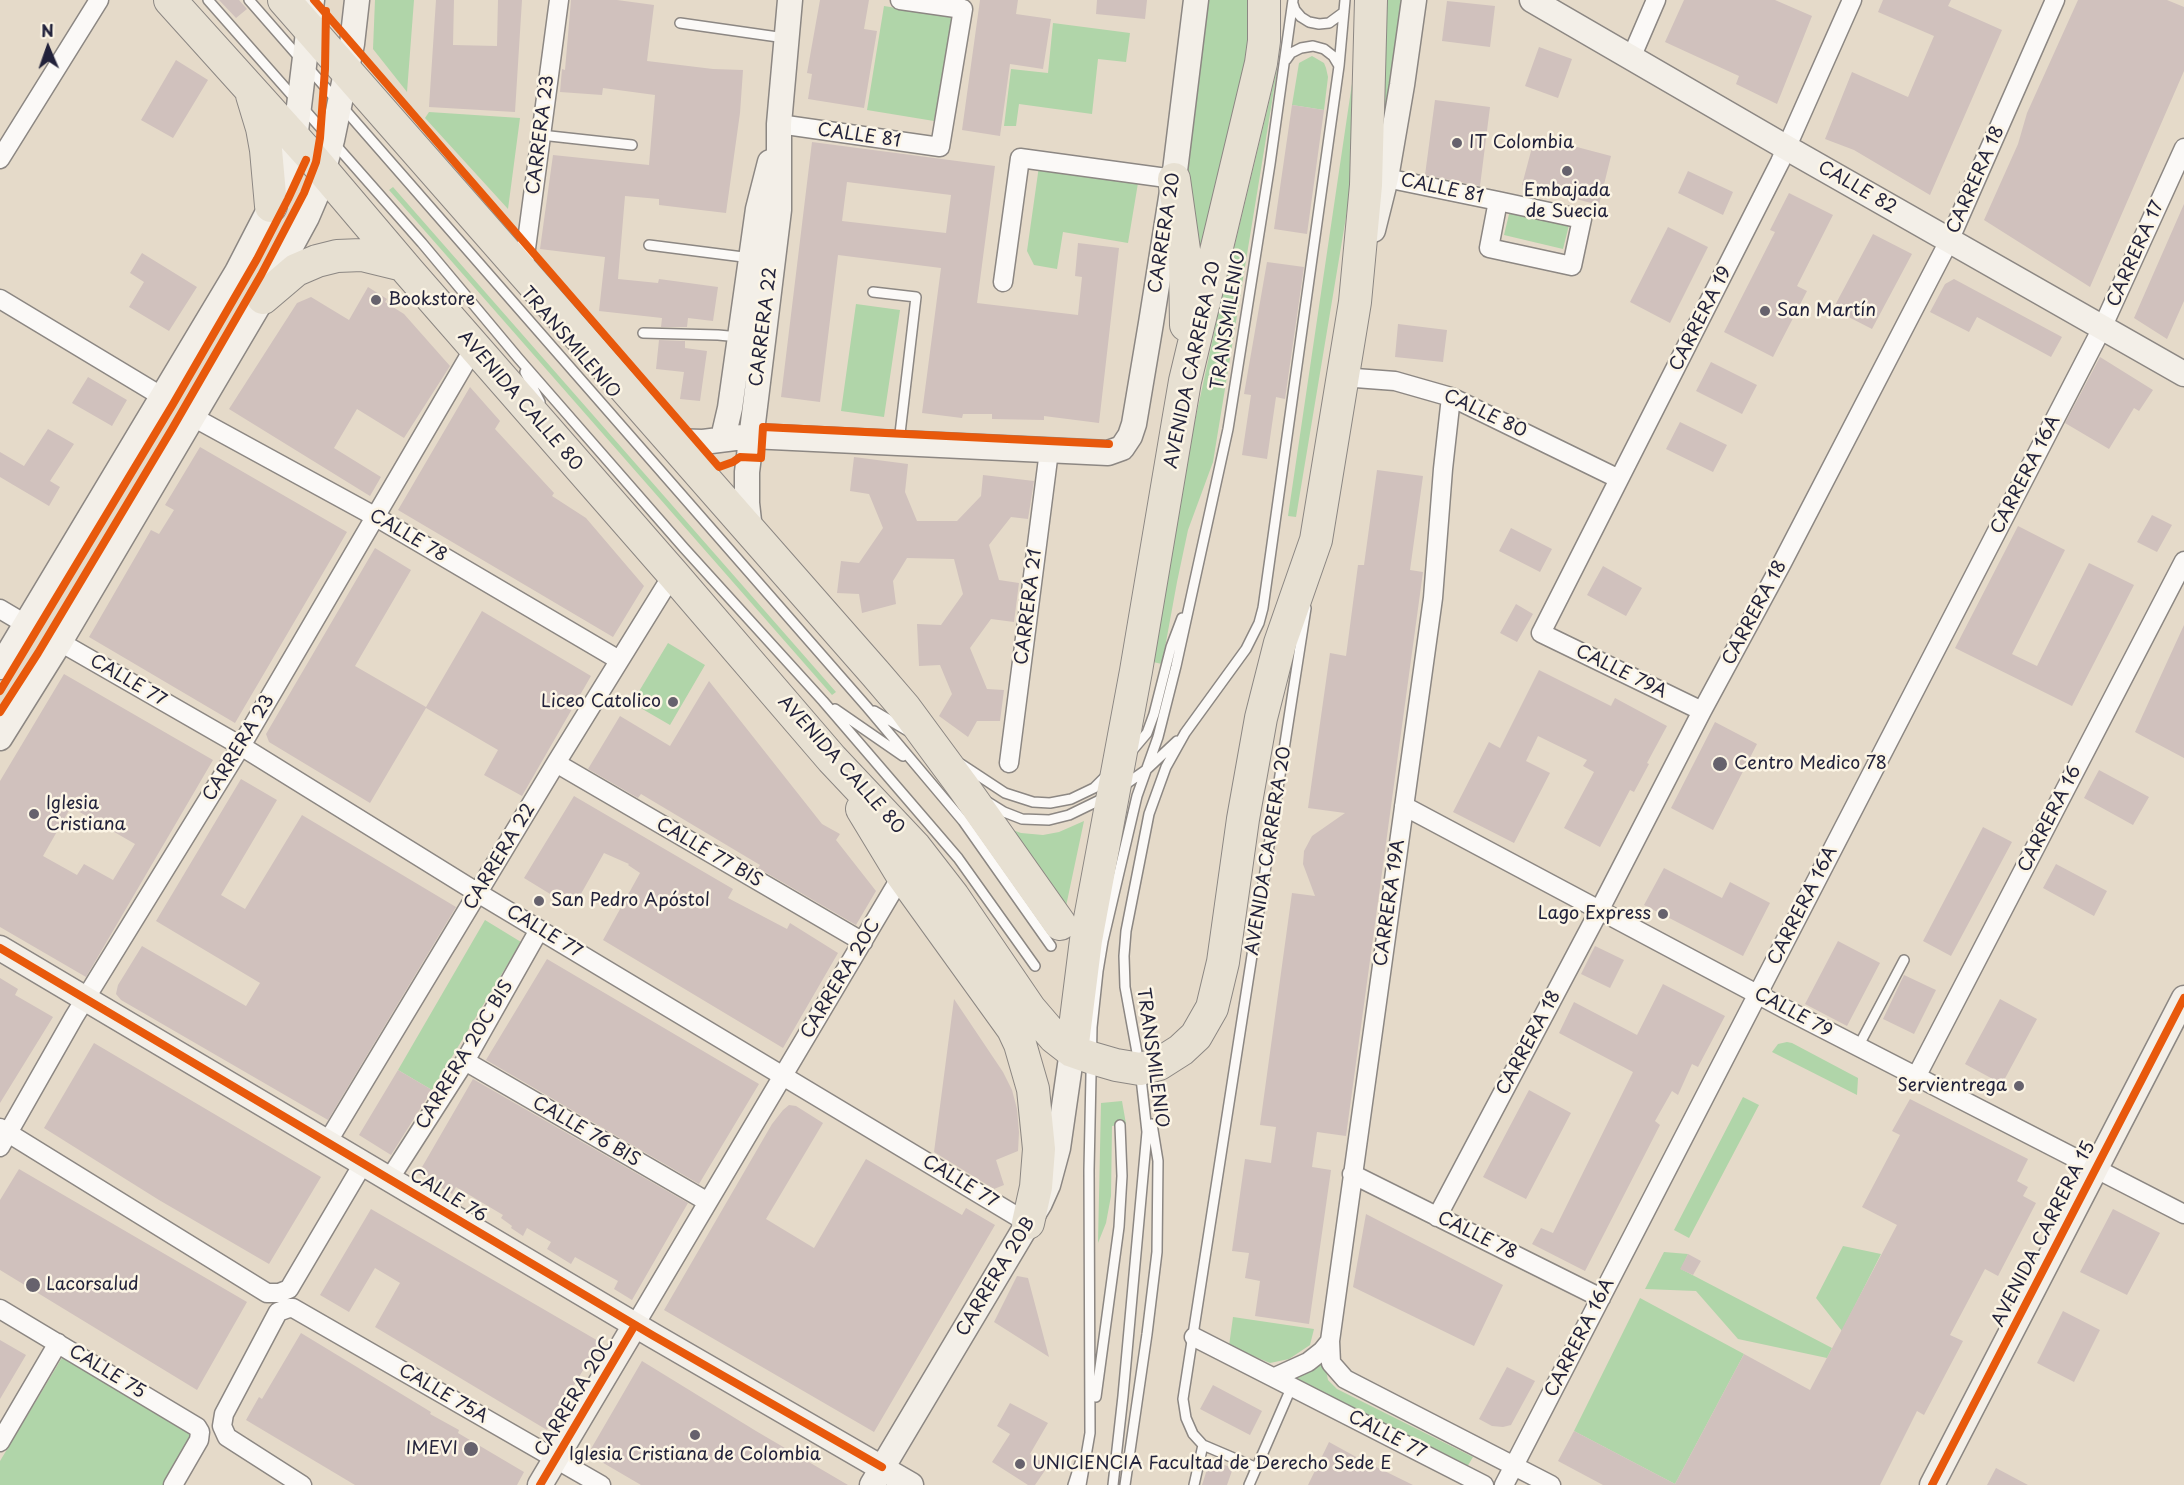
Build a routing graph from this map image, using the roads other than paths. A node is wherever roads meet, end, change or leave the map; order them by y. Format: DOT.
graph roads {
  1 [pos="99,0"];
  2 [pos="170,0"];
  3 [pos="208,0"];
  4 [pos="249,0"];
  5 [pos="284,0"];
  6 [pos="357,0"];
  7 [pos="559,0"];
  8 [pos="790,0"];
  9 [pos="900,0"];
  10 [pos="1196,0"];
  11 [pos="1283,0"];
  12 [pos="1345,0"];
  13 [pos="1414,0"];
  14 [pos="1532,0"];
  15 [pos="1656,0"];
  16 [pos="1852,0"];
  17 [pos="2055,0"];
  18 [pos="1358,6"];
  19 [pos="310,13"];
  20 [pos="680,24"];
  21 [pos="787,38"];
  22 [pos="1631,58"];
  23 [pos="1285,62"];
  24 [pos="304,63"];
  25 [pos="1339,66"];
  26 [pos="346,72"];
  27 [pos="250,88"];
  28 [pos="300,102"];
  29 [pos="339,103"];
  30 [pos="779,124"];
  31 [pos="541,135"];
  32 [pos="296,139"];
  33 [pos="332,140"];
  34 [pos="632,145"];
  35 [pos="1787,148"];
  36 [pos="2184,148"];
  37 [pos="0,159"];
  38 [pos="324,172"];
  39 [pos="1386,178"];
  40 [pos="1174,180"];
  41 [pos="1498,201"];
  42 [pos="271,206"];
  43 [pos="1949,241"];
  44 [pos="649,245"];
  45 [pos="751,258"];
  46 [pos="403,265"];
  47 [pos="523,271"];
  48 [pos="1003,282"];
  49 [pos="873,292"];
  50 [pos="263,298"];
  51 [pos="0,299"];
  52 [pos="1355,302"];
  53 [pos="2102,328"];
  54 [pos="643,333"];
  55 [pos="740,338"];
  56 [pos="474,348"];
  57 [pos="519,359"];
  58 [pos="2184,374"];
  59 [pos="1342,377"];
  60 [pos="1185,381"];
  61 [pos="161,396"];
  62 [pos="1451,397"];
  63 [pos="193,417"];
  64 [pos="751,436"];
  65 [pos="723,438"];
  66 [pos="670,441"];
  67 [pos="899,444"];
  68 [pos="564,451"];
  69 [pos="1049,451"];
  70 [pos="1620,478"];
  71 [pos="376,517"];
  72 [pos="750,530"];
  73 [pos="1316,540"];
  74 [pos="2184,561"];
  75 [pos="673,574"];
  76 [pos="1195,581"];
  77 [pos="0,609"];
  78 [pos="27,625"];
  79 [pos="1541,633"];
  80 [pos="60,642"];
  81 [pos="620,660"];
  82 [pos="0,668"];
  83 [pos="823,701"];
  84 [pos="867,707"];
  85 [pos="1702,711"];
  86 [pos="1185,733"];
  87 [pos="0,738"];
  88 [pos="241,746"];
  89 [pos="832,759"];
  90 [pos="926,760"];
  91 [pos="556,763"];
  92 [pos="1010,763"];
  93 [pos="1126,776"];
  94 [pos="954,783"];
  95 [pos="1404,807"];
  96 [pos="902,875"];
  97 [pos="478,893"];
  98 [pos="1599,911"];
  99 [pos="539,930"];
  100 [pos="1055,935"];
  101 [pos="862,942"];
  102 [pos="0,948"];
  103 [pos="1904,960"];
  104 [pos="1035,966"];
  105 [pos="1758,994"];
  106 [pos="2184,998"];
  107 [pos="86,999"];
  108 [pos="1858,1047"];
  109 [pos="1082,1054"];
  110 [pos="465,1061"];
  111 [pos="1140,1069"];
  112 [pos="783,1076"];
  113 [pos="1916,1077"];
  114 [pos="1152,1124"];
  115 [pos="1120,1125"];
  116 [pos="3,1136"];
  117 [pos="328,1141"];
  118 [pos="363,1162"];
  119 [pos="2095,1168"];
  120 [pos="1352,1174"];
  121 [pos="390,1178"];
  122 [pos="708,1202"];
  123 [pos="2184,1214"];
  124 [pos="1437,1216"];
  125 [pos="1028,1223"];
  126 [pos="1601,1298"];
  127 [pos="281,1301"];
  128 [pos="0,1309"];
  129 [pos="635,1325"];
  130 [pos="1194,1337"];
  131 [pos="1330,1341"];
  132 [pos="58,1343"];
  133 [pos="1275,1377"];
  134 [pos="1292,1386"];
  135 [pos="1090,1432"];
  136 [pos="0,1442"];
  137 [pos="1203,1445"];
  138 [pos="556,1458"];
  139 [pos="1514,1466"];
  140 [pos="1257,1468"];
  141 [pos="877,1476"];
  142 [pos="173,1485"];
  143 [pos="302,1485"];
  144 [pos="540,1485"];
  145 [pos="601,1485"];
  146 [pos="911,1485"];
  147 [pos="1073,1485"];
  148 [pos="1081,1485"];
  149 [pos="1113,1485"];
  150 [pos="1125,1485"];
  151 [pos="1194,1485"];
  152 [pos="1249,1485"];
  153 [pos="1484,1485"];
  154 [pos="1504,1485"];
  155 [pos="1551,1485"];
  156 [pos="1932,1485"];
  1 -- 37 [label="street"];
  2 -- 27 [label="highway, AVENIDA CALLE 80"];
  3 -- 28 [label="lane, TRANSMILENIO"];
  4 -- 24 [label="lane, TRANSMILENIO"];
  5 -- 19 [label="highway"];
  6 -- 26 [label="main road"];
  7 -- 31 [label="street, CARRERA 23"];
  8 -- 21 [label="main road, CARRERA 22"];
  9 -- 30 [label="street, CALLE 81"];
  10 -- 40 [label="main road, CARRERA 20"];
  11 -- 18 [label="lane"];
  11 -- 23 [label="lane, TRANSMILENIO"];
  11 -- 60 [label="highway, AVENIDA CARRERA 20"];
  12 -- 18 [label="lane"];
  13 -- 39 [label="main road, AVENIDA CARRERA 20"];
  14 -- 22 [label="main road, CALLE 82"];
  15 -- 22 [label="street"];
  16 -- 35 [label="street, CARRERA 19"];
  17 -- 43 [label="street, CARRERA 18"];
  18 -- 25 [label="lane"];
  18 -- 52 [label="highway, AVENIDA CARRERA 20"];
  19 -- 24 [label="main road"];
  19 -- 26 [label="highway"];
  20 -- 21 [label="lane"];
  21 -- 30 [label="main road, CARRERA 22"];
  22 -- 35 [label="main road, CALLE 82"];
  23 -- 25 [label="lane"];
  23 -- 76 [label="lane, TRANSMILENIO"];
  24 -- 28 [label="main road"];
  24 -- 29 [label="lane, TRANSMILENIO"];
  25 -- 86 [label="lane"];
  26 -- 29 [label="main road"];
  26 -- 47 [label="highway"];
  27 -- 32 [label="highway, AVENIDA CALLE 80"];
  27 -- 42 [label="highway"];
  28 -- 32 [label="main road"];
  28 -- 33 [label="lane, TRANSMILENIO"];
  29 -- 33 [label="main road"];
  29 -- 84 [label="lane, TRANSMILENIO"];
  30 -- 45 [label="main road, CARRERA 22"];
  30 -- 64 [label="main road, CARRERA 22"];
  31 -- 34 [label="lane"];
  31 -- 47 [label="street, CARRERA 23"];
  32 -- 38 [label="highway, AVENIDA CALLE 80"];
  32 -- 42 [label="main road"];
  33 -- 38 [label="main road"];
  33 -- 57 [label="lane, TRANSMILENIO"];
  35 -- 43 [label="main road, CALLE 82"];
  35 -- 70 [label="street, CARRERA 19"];
  36 -- 53 [label="street, CARRERA 17"];
  38 -- 46 [label="highway, AVENIDA CALLE 80"];
  38 -- 50 [label="main road"];
  39 -- 41 [label="street, CALLE 81"];
  39 -- 52 [label="main road, AVENIDA CARRERA 20"];
  40 -- 48 [label="street"];
  40 -- 60 [label="highway"];
  40 -- 69 [label="main road, CARRERA 20"];
  41 -- 41 [label="street, CALLE 81"];
  42 -- 61 [label="main road"];
  43 -- 53 [label="main road, CALLE 82"];
  43 -- 85 [label="street, CARRERA 18"];
  44 -- 45 [label="lane"];
  45 -- 55 [label="main road, CARRERA 22"];
  46 -- 50 [label="highway"];
  46 -- 56 [label="highway, AVENIDA CALLE 80"];
  47 -- 66 [label="highway"];
  49 -- 67 [label="lane"];
  50 -- 63 [label="main road"];
  51 -- 61 [label="street"];
  52 -- 59 [label="highway, AVENIDA CARRERA 20"];
  53 -- 58 [label="main road, CALLE 82"];
  53 -- 105 [label="street, CARRERA 16A"];
  54 -- 55 [label="lane"];
  55 -- 65 [label="main road, CARRERA 22"];
  56 -- 68 [label="highway, AVENIDA CALLE 80"];
  56 -- 71 [label="street, CARRERA 23"];
  57 -- 68 [label="lane, TRANSMILENIO"];
  57 -- 83 [label="lane, TRANSMILENIO"];
  59 -- 62 [label="street, CALLE 80"];
  59 -- 73 [label="highway, AVENIDA CARRERA 20"];
  60 -- 93 [label="highway, AVENIDA CARRERA 20"];
  61 -- 78 [label="main road"];
  62 -- 70 [label="street, CALLE 80"];
  62 -- 95 [label="street, CARRERA 19A"];
  63 -- 71 [label="street, CALLE 78"];
  63 -- 80 [label="main road"];
  64 -- 65 [label="main road"];
  64 -- 67 [label="main road"];
  64 -- 72 [label="main road, CARRERA 22"];
  65 -- 66 [label="main road"];
  66 -- 72 [label="highway"];
  67 -- 69 [label="main road"];
  68 -- 75 [label="highway, AVENIDA CALLE 80"];
  69 -- 92 [label="street, CARRERA 21"];
  70 -- 79 [label="street, CARRERA 19"];
  71 -- 81 [label="street, CALLE 78"];
  71 -- 88 [label="street, CARRERA 23"];
  72 -- 90 [label="highway"];
  73 -- 111 [label="highway"];
  73 -- 130 [label="lane, AVENIDA CARRERA 20"];
  74 -- 113 [label="street, CARRERA 16"];
  75 -- 81 [label="street, CARRERA 22"];
  75 -- 89 [label="highway, AVENIDA CALLE 80"];
  76 -- 93 [label="lane, TRANSMILENIO"];
  76 -- 93 [label="lane, TRANSMILENIO"];
  77 -- 78 [label="street"];
  78 -- 82 [label="main road"];
  79 -- 85 [label="street, CALLE 79A"];
  80 -- 87 [label="main road"];
  80 -- 88 [label="street, CALLE 77"];
  81 -- 91 [label="street, CARRERA 22"];
  83 -- 90 [label="lane, TRANSMILENIO"];
  83 -- 104 [label="lane, TRANSMILENIO"];
  84 -- 90 [label="lane, TRANSMILENIO"];
  84 -- 90 [label="lane, TRANSMILENIO"];
  85 -- 98 [label="street, CARRERA 18"];
  86 -- 93 [label="lane, TRANSMILENIO"];
  86 -- 111 [label="lane, TRANSMILENIO"];
  88 -- 97 [label="street, CALLE 77"];
  88 -- 107 [label="street, CARRERA 23"];
  89 -- 96 [label="highway"];
  89 -- 109 [label="highway, AVENIDA CALLE 80"];
  90 -- 93 [label="lane, TRANSMILENIO"];
  90 -- 94 [label="highway"];
  90 -- 100 [label="lane, TRANSMILENIO"];
  91 -- 97 [label="street, CARRERA 22"];
  91 -- 101 [label="street, CALLE 77 BIS"];
  93 -- 94 [label="lane, TRANSMILENIO"];
  93 -- 109 [label="highway, AVENIDA CARRERA 20"];
  94 -- 100 [label="highway"];
  95 -- 98 [label="street, CALLE 79"];
  95 -- 120 [label="street, CARRERA 19A"];
  96 -- 101 [label="street, CARRERA 20C"];
  96 -- 125 [label="highway"];
  97 -- 99 [label="street, CALLE 77"];
  97 -- 117 [label="street, CARRERA 22"];
  98 -- 105 [label="street, CALLE 79"];
  98 -- 124 [label="street, CARRERA 18"];
  99 -- 110 [label="street, CARRERA 20C BIS"];
  99 -- 112 [label="street, CALLE 77"];
  101 -- 112 [label="street, CARRERA 20C"];
  102 -- 107 [label="main road, CALLE 76"];
  103 -- 108 [label="lane"];
  105 -- 108 [label="street, CALLE 79"];
  105 -- 126 [label="street, CARRERA 16A"];
  106 -- 119 [label="main road, AVENIDA CARRERA 15"];
  107 -- 116 [label="street, CARRERA 23"];
  107 -- 117 [label="main road, CALLE 76"];
  108 -- 113 [label="street, CALLE 79"];
  109 -- 111 [label="highway, AVENIDA CALLE 80"];
  109 -- 125 [label="main road, CARRERA 20B"];
  109 -- 135 [label="lane"];
  110 -- 121 [label="street, CARRERA 20C BIS"];
  110 -- 122 [label="street, CALLE 76 BIS"];
  111 -- 149 [label="lane, TRANSMILENIO"];
  112 -- 122 [label="street, CARRERA 20C"];
  112 -- 125 [label="street, CALLE 77"];
  113 -- 119 [label="street, CALLE 79"];
  114 -- 150 [label="lane, TRANSMILENIO"];
  115 -- 135 [label="lane"];
  116 -- 127 [label="street, CALLE 75A"];
  117 -- 118 [label="main road, CALLE 76"];
  118 -- 121 [label="main road, CALLE 76"];
  118 -- 127 [label="street"];
  119 -- 123 [label="street, CALLE 79"];
  119 -- 156 [label="main road, AVENIDA CARRERA 15"];
  120 -- 124 [label="street, CALLE 78"];
  120 -- 131 [label="street, CARRERA 19A"];
  121 -- 129 [label="main road, CALLE 76"];
  122 -- 129 [label="street, CARRERA 20C"];
  124 -- 126 [label="street, CALLE 78"];
  125 -- 141 [label="main road, CARRERA 20B"];
  126 -- 139 [label="street, CARRERA 16A"];
  127 -- 138 [label="street, CALLE 75A"];
  127 -- 143 [label="street"];
  128 -- 132 [label="street, CALLE 75"];
  129 -- 138 [label="main road, CARRERA 20C"];
  129 -- 141 [label="main road, CALLE 76"];
  130 -- 133 [label="street, CALLE 77"];
  130 -- 137 [label="lane, AVENIDA CARRERA 20"];
  131 -- 133 [label="street"];
  131 -- 139 [label="street, CALLE 77"];
  132 -- 136 [label="street"];
  132 -- 142 [label="street, CALLE 75"];
  133 -- 134 [label="street, CALLE 77"];
  134 -- 140 [label="lane"];
  134 -- 153 [label="street, CALLE 77"];
  135 -- 147 [label="lane"];
  135 -- 148 [label="lane"];
  137 -- 140 [label="lane"];
  137 -- 151 [label="lane"];
  138 -- 144 [label="main road, CARRERA 20C"];
  138 -- 145 [label="street, CALLE 75A"];
  139 -- 154 [label="street, CARRERA 16A"];
  139 -- 155 [label="street, CALLE 77"];
  140 -- 152 [label="lane"];
  141 -- 146 [label="main road, CALLE 76"];
}
